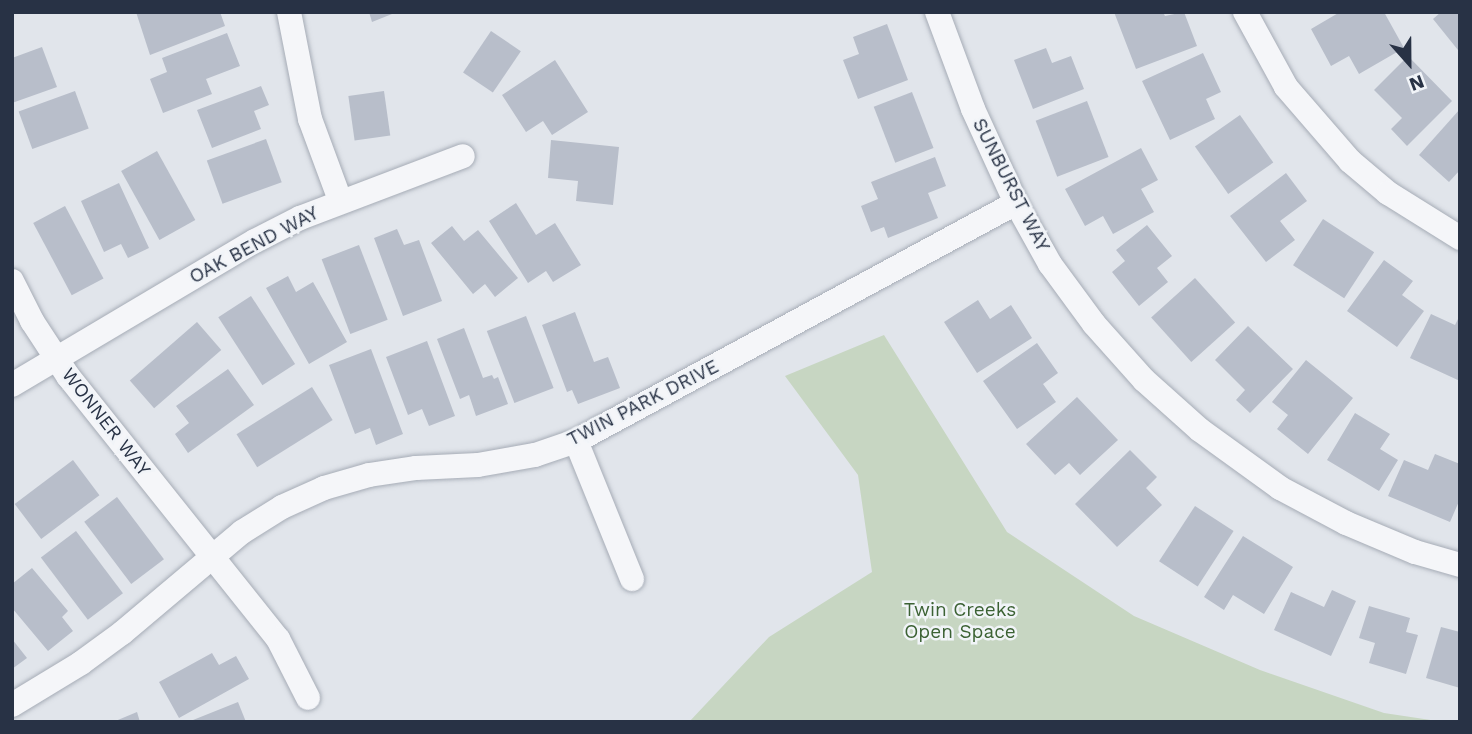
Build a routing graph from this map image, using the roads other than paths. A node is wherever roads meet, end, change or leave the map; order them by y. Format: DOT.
graph roads {
  1 [pos="289,12"];
  2 [pos="937,12"];
  3 [pos="1245,12"];
  4 [pos="463,156"];
  5 [pos="340,200"];
  6 [pos="1016,203"];
  7 [pos="1460,238"];
  8 [pos="12,281"];
  9 [pos="56,358"];
  10 [pos="12,385"];
  11 [pos="576,441"];
  12 [pos="213,555"];
  13 [pos="1460,565"];
  14 [pos="632,579"];
  15 [pos="308,698"];
  16 [pos="12,705"];
  1 -- 5 [label="street"];
  2 -- 6 [label="street, SUNBURST WAY"];
  3 -- 7 [label="street"];
  4 -- 5 [label="street, OAK BEND WAY"];
  5 -- 9 [label="street, OAK BEND WAY"];
  6 -- 11 [label="street, TWIN PARK DRIVE"];
  6 -- 13 [label="street, SUNBURST WAY"];
  8 -- 9 [label="street, WONNER WAY"];
  9 -- 10 [label="street, OAK BEND WAY"];
  9 -- 12 [label="street, WONNER WAY"];
  11 -- 12 [label="street, TWIN PARK DRIVE"];
  11 -- 14 [label="street"];
  12 -- 15 [label="street, WONNER WAY"];
  12 -- 16 [label="street, TWIN PARK DRIVE"];
}
